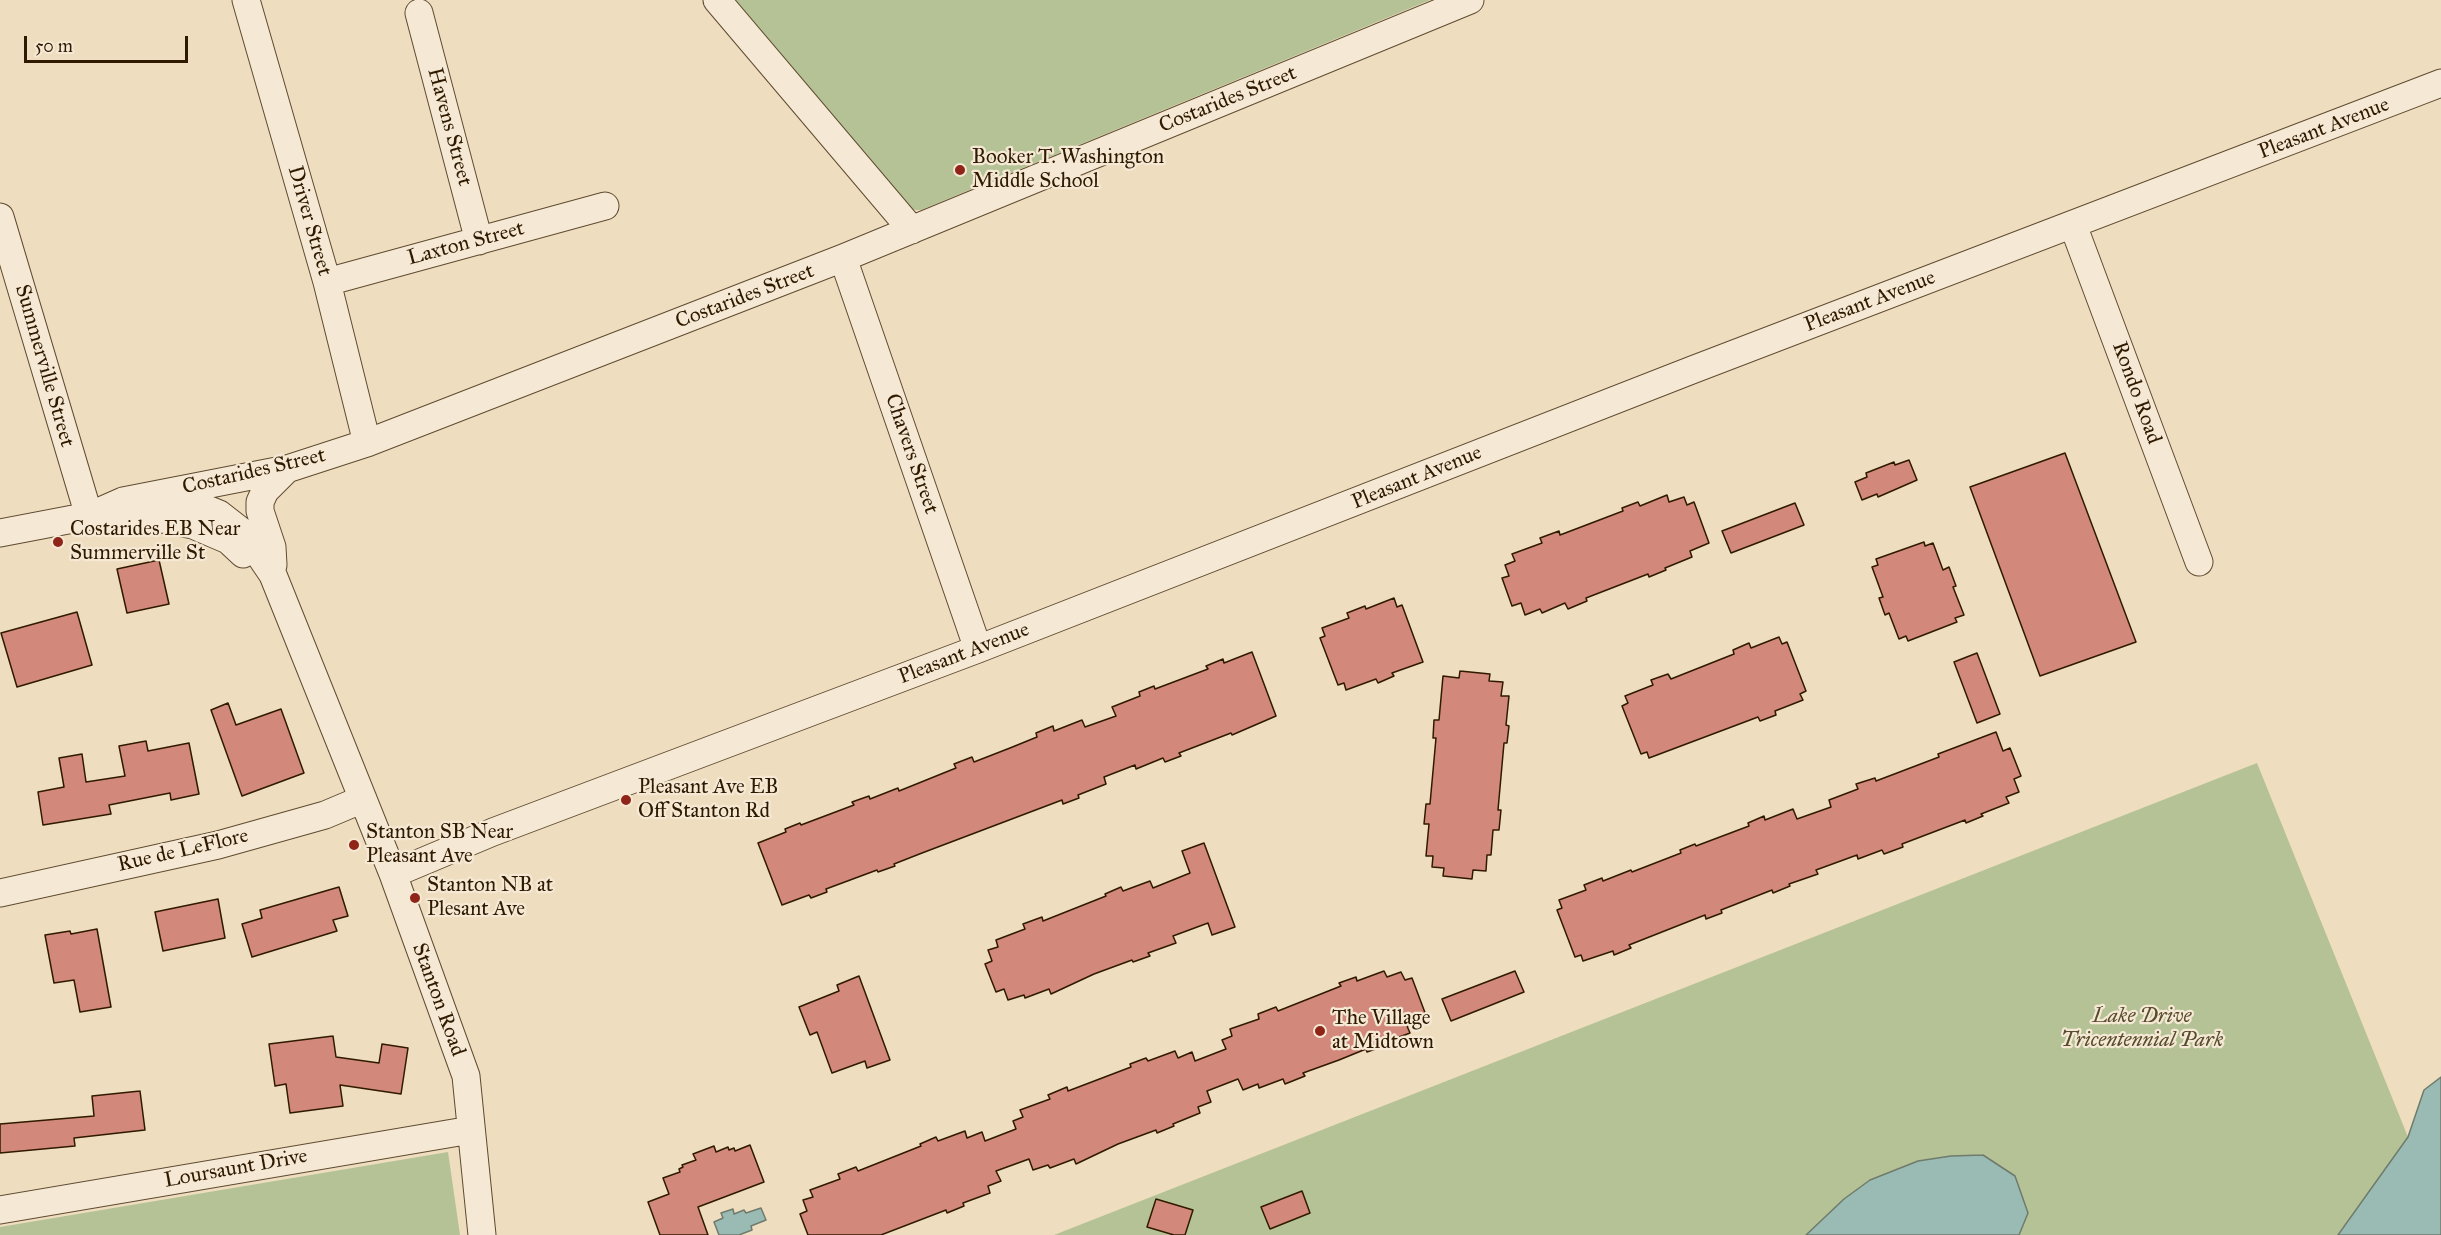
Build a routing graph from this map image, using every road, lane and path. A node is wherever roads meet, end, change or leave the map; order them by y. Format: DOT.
graph roads {
  1 [pos="246,0"];
  2 [pos="717,0"];
  3 [pos="1470,0"];
  4 [pos="419,14"];
  5 [pos="2441,83"];
  6 [pos="605,206"];
  7 [pos="0,216"];
  8 [pos="2073,225"];
  9 [pos="912,231"];
  10 [pos="479,241"];
  11 [pos="843,258"];
  12 [pos="327,282"];
  13 [pos="367,444"];
  14 [pos="287,469"];
  15 [pos="139,498"];
  16 [pos="89,516"];
  17 [pos="0,533"];
  18 [pos="2199,562"];
  19 [pos="273,575"];
  20 [pos="978,649"];
  21 [pos="363,799"];
  22 [pos="393,874"];
  23 [pos="0,893"];
  24 [pos="471,1130"];
  25 [pos="0,1210"];
  26 [pos="482,1235"];
  1 -- 12 [label="street, Driver Street"];
  2 -- 9 [label="street"];
  3 -- 9 [label="street, Costarides Street"];
  4 -- 10 [label="street, Havens Street"];
  5 -- 8 [label="street, Pleasant Avenue"];
  6 -- 10 [label="street, Laxton Street"];
  7 -- 16 [label="street, Summerville Street"];
  8 -- 18 [label="street, Rondo Road"];
  8 -- 20 [label="street, Pleasant Avenue"];
  9 -- 11 [label="street, Costarides Street"];
  10 -- 12 [label="street, Laxton Street"];
  11 -- 13 [label="street, Costarides Street"];
  11 -- 20 [label="street, Chavers Street"];
  12 -- 13 [label="street, Driver Street"];
  13 -- 14 [label="street, Costarides Street"];
  14 -- 15 [label="street, Costarides Street"];
  14 -- 19 [label="street, Stanton Road"];
  15 -- 16 [label="street, Costarides Street"];
  15 -- 19 [label="street, Stanton Road"];
  16 -- 17 [label="street, Costarides Street"];
  16 -- 19 [label="street"];
  19 -- 21 [label="street, Stanton Road"];
  20 -- 22 [label="street, Pleasant Avenue"];
  21 -- 22 [label="street, Stanton Road"];
  21 -- 23 [label="street, Rue de LeFlore"];
  22 -- 24 [label="street, Stanton Road"];
  24 -- 25 [label="street, Loursaunt Drive"];
  24 -- 26 [label="street, Stanton Road"];
}
